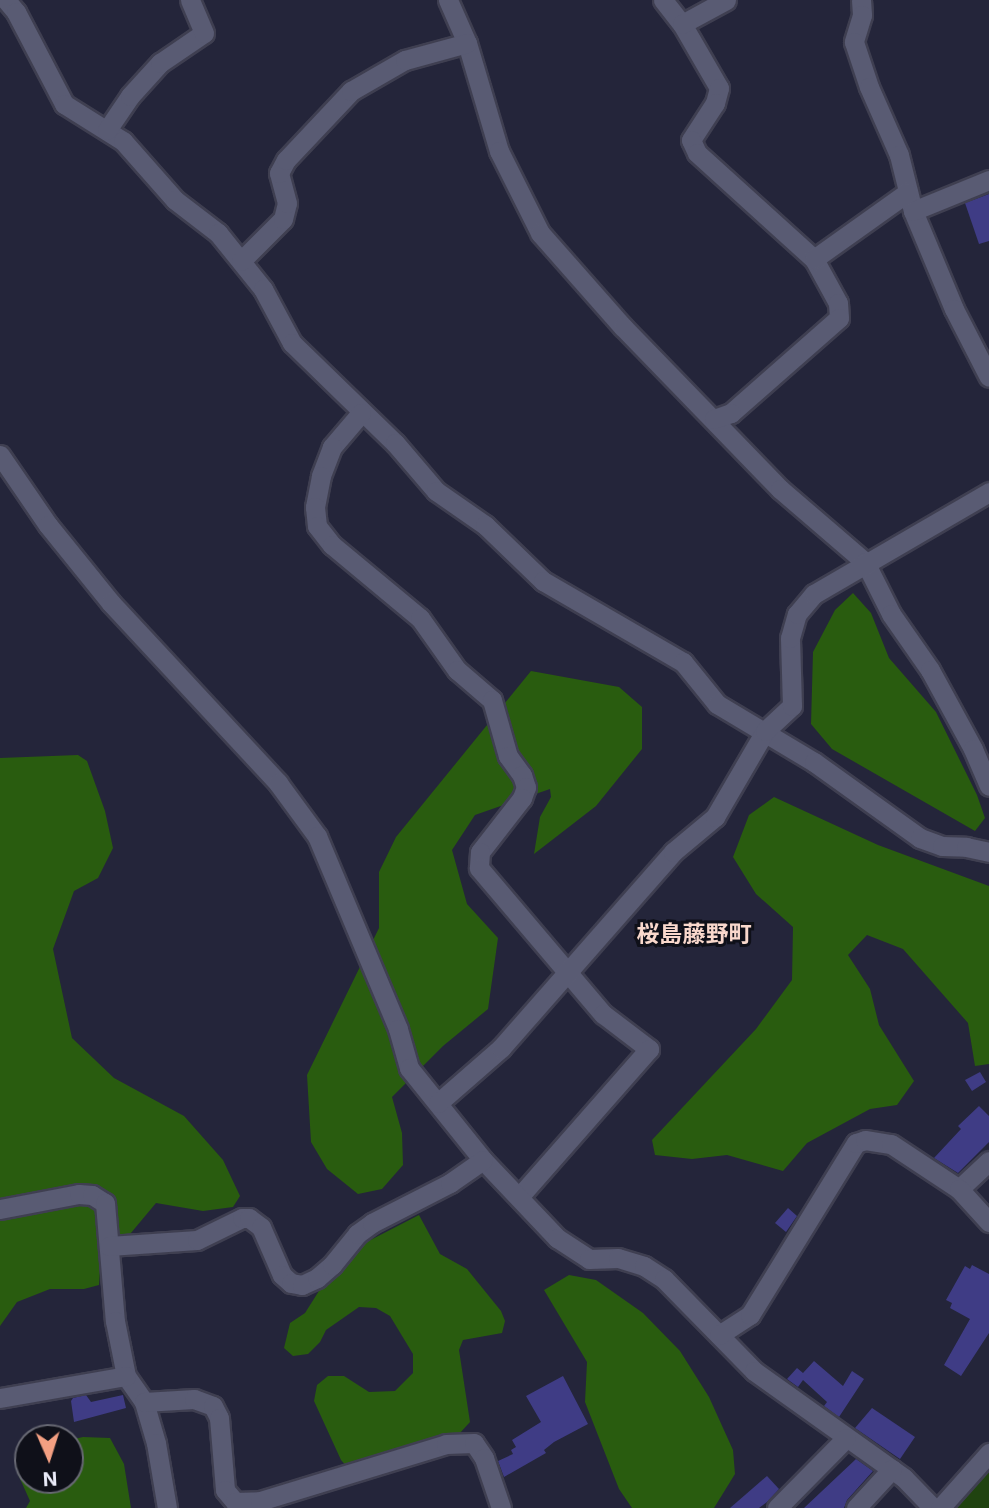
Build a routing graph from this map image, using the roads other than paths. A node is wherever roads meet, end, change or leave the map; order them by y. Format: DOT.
graph roads {
  1 [pos="6,0"];
  2 [pos="190,0"];
  3 [pos="448,0"];
  4 [pos="663,0"];
  5 [pos="726,0"];
  6 [pos="861,0"];
  7 [pos="682,24"];
  8 [pos="467,43"];
  9 [pos="107,130"];
  10 [pos="989,180"];
  11 [pos="910,202"];
  12 [pos="814,260"];
  13 [pos="241,261"];
  14 [pos="989,376"];
  15 [pos="361,413"];
  16 [pos="714,419"];
  17 [pos="0,455"];
  18 [pos="989,492"];
  19 [pos="865,562"];
  20 [pos="765,731"];
  21 [pos="989,786"];
  22 [pos="989,852"];
  23 [pos="568,971"];
  24 [pos="438,1102"];
  25 [pos="483,1160"];
  26 [pos="989,1161"];
  27 [pos="959,1189"];
  28 [pos="519,1197"];
  29 [pos="0,1209"];
  30 [pos="989,1222"];
  31 [pos="109,1246"];
  32 [pos="719,1335"];
  33 [pos="126,1377"];
  34 [pos="0,1398"];
  35 [pos="144,1402"];
  36 [pos="845,1438"];
  37 [pos="989,1453"];
  38 [pos="892,1469"];
  39 [pos="785,1505"];
  40 [pos="167,1508"];
  41 [pos="501,1508"];
  42 [pos="856,1508"];
  43 [pos="933,1508"];
  44 [pos="940,1508"];
  1 -- 9 [label="street"];
  2 -- 9 [label="street"];
  3 -- 8 [label="street"];
  4 -- 7 [label="street"];
  5 -- 7 [label="street"];
  6 -- 11 [label="street"];
  7 -- 12 [label="street"];
  8 -- 13 [label="street"];
  8 -- 16 [label="street"];
  9 -- 13 [label="street"];
  10 -- 11 [label="street"];
  11 -- 12 [label="street"];
  11 -- 14 [label="street"];
  12 -- 16 [label="street"];
  13 -- 15 [label="street"];
  15 -- 20 [label="street"];
  15 -- 23 [label="street"];
  16 -- 19 [label="street"];
  17 -- 24 [label="street"];
  18 -- 19 [label="street"];
  19 -- 20 [label="street"];
  19 -- 21 [label="street"];
  20 -- 22 [label="street"];
  20 -- 23 [label="street"];
  23 -- 24 [label="street"];
  23 -- 28 [label="street"];
  24 -- 25 [label="street"];
  25 -- 28 [label="street"];
  25 -- 31 [label="street"];
  26 -- 27 [label="street"];
  27 -- 30 [label="street"];
  27 -- 32 [label="street"];
  28 -- 32 [label="street"];
  29 -- 31 [label="street"];
  31 -- 33 [label="street"];
  32 -- 36 [label="street"];
  33 -- 34 [label="street"];
  33 -- 35 [label="street"];
  35 -- 40 [label="street"];
  35 -- 41 [label="street"];
  36 -- 38 [label="street"];
  36 -- 39 [label="street"];
  37 -- 44 [label="street"];
  38 -- 42 [label="street"];
  38 -- 43 [label="street"];
}
